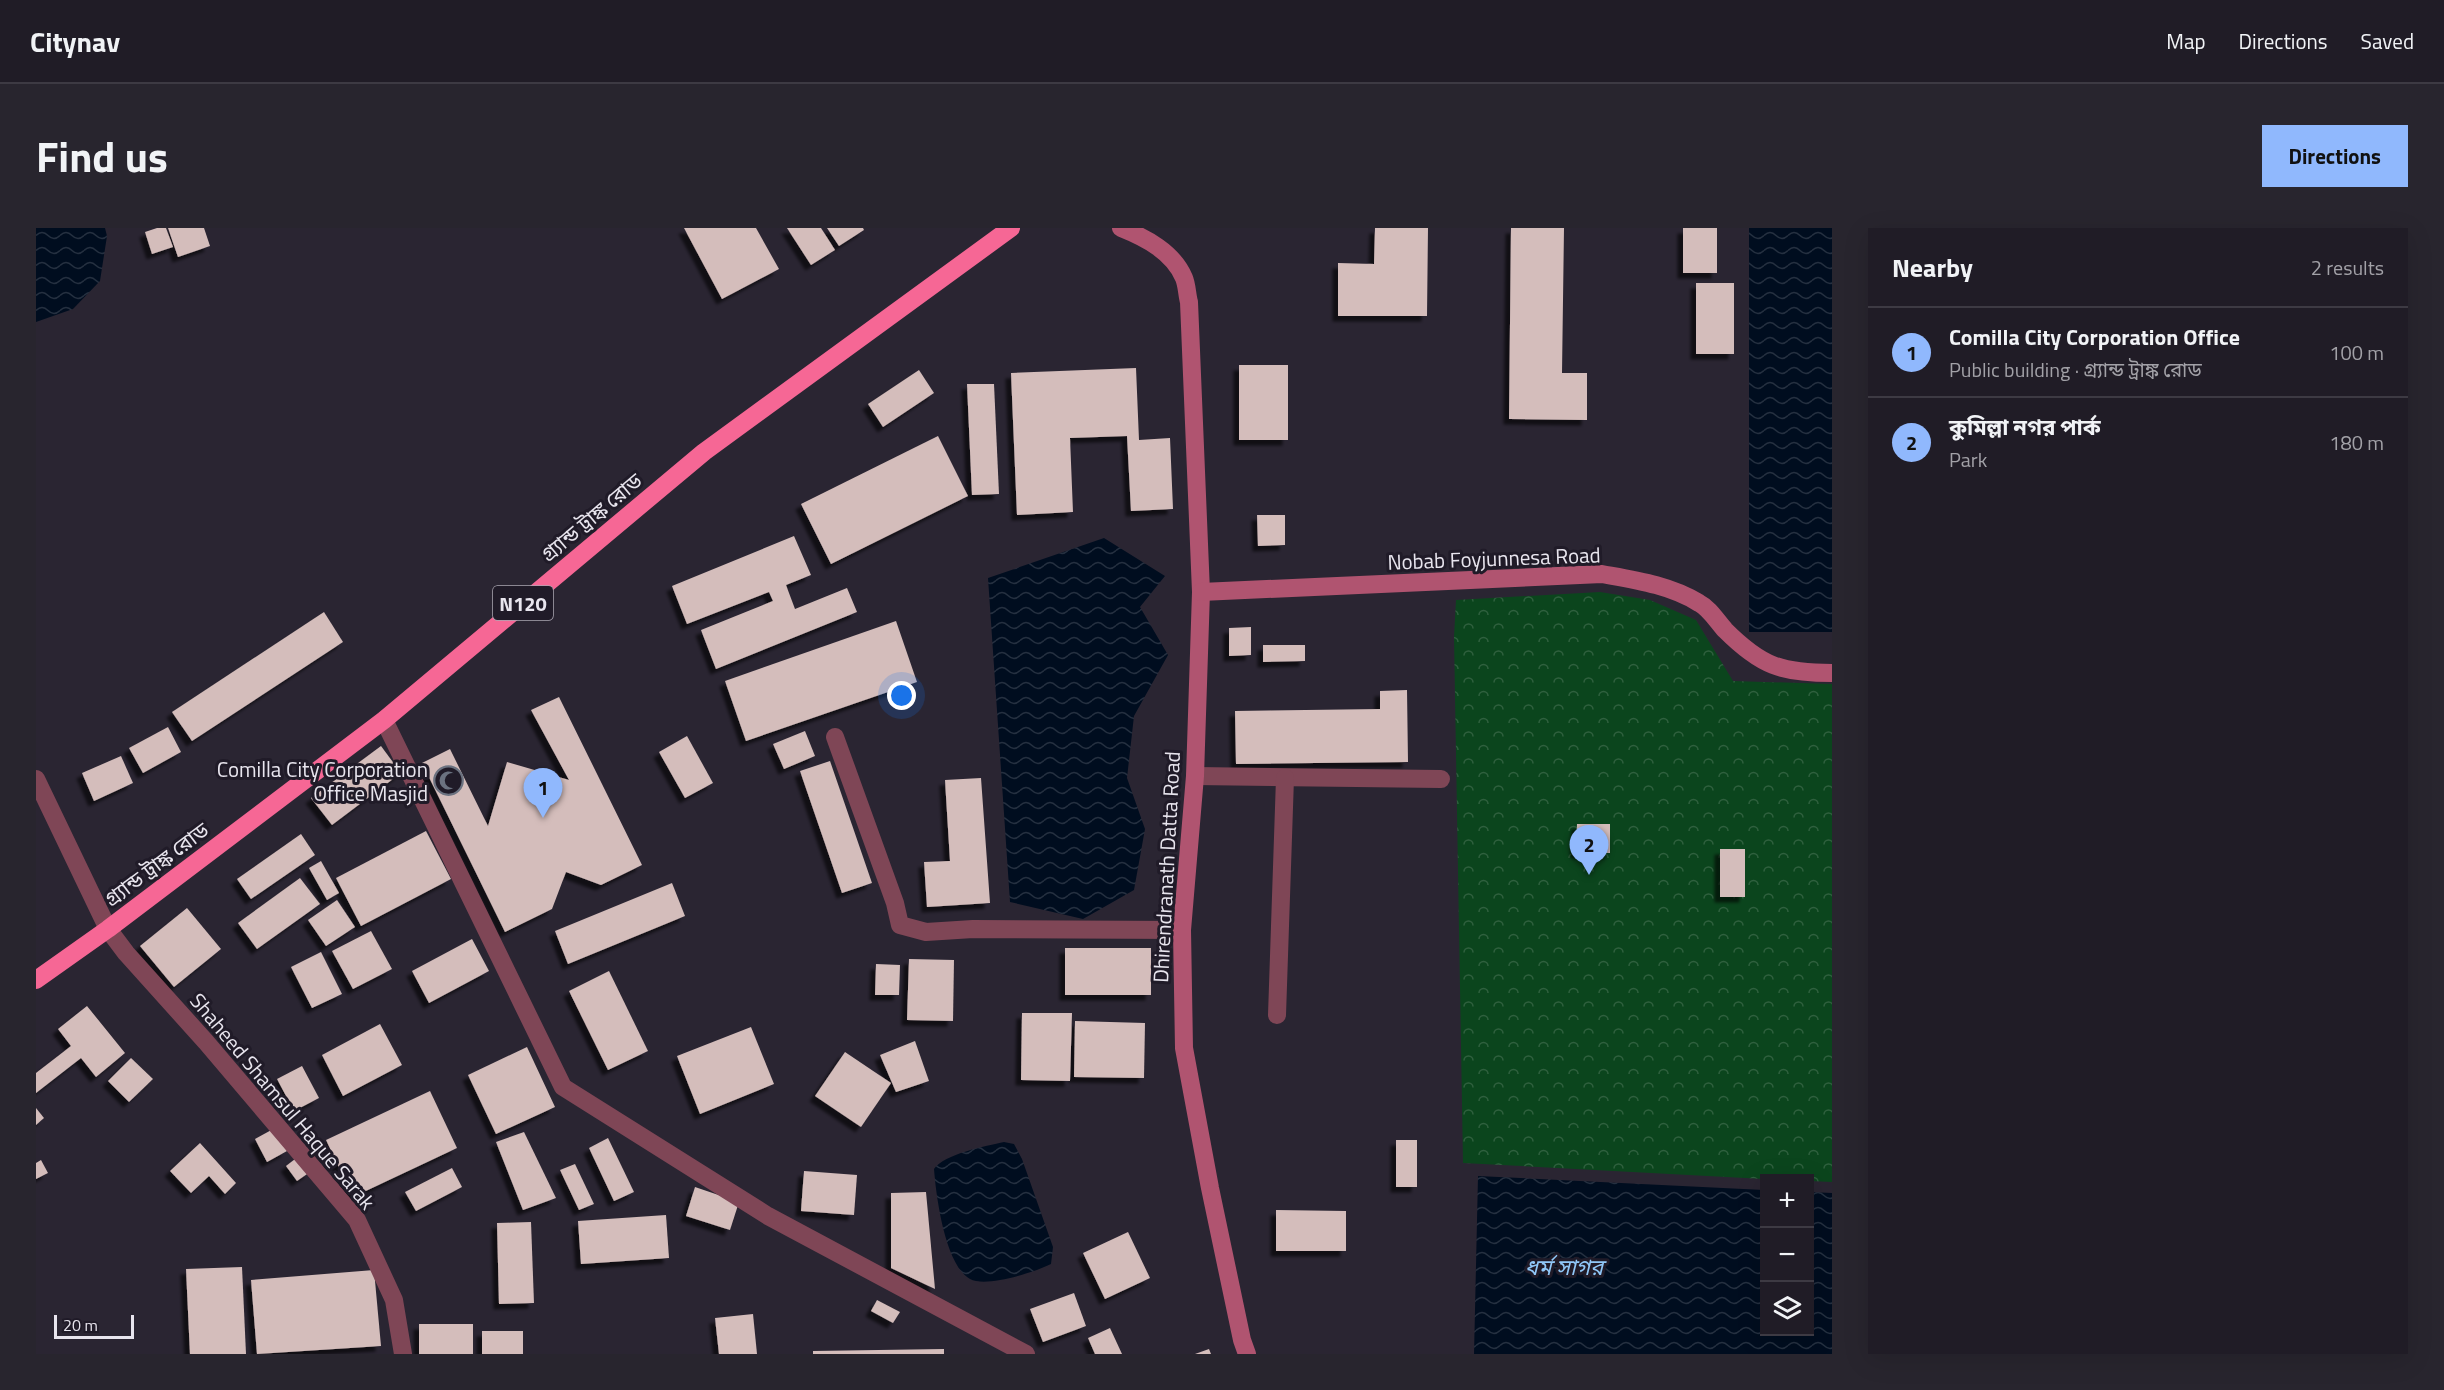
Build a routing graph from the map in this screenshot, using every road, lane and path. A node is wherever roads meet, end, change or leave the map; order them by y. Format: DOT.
graph roads {
  1 [pos="1011,228"];
  2 [pos="1121,228"];
  3 [pos="1201,592"];
  4 [pos="1832,673"];
  5 [pos="384,720"];
  6 [pos="835,737"];
  7 [pos="1194,776"];
  8 [pos="1286,778"];
  9 [pos="36,779"];
  10 [pos="1441,779"];
  11 [pos="108,929"];
  12 [pos="1182,930"];
  13 [pos="36,980"];
  14 [pos="1277,1015"];
  15 [pos="403,1354"];
  16 [pos="1026,1354"];
  17 [pos="1248,1354"];
  1 -- 5 [label="highway, গ্র্যান্ড ট্রাঙ্ক রোড / N120"];
  2 -- 3 [label="street, Dhirendranath Datta Road"];
  3 -- 4 [label="street, Nobab Foyjunnesa Road"];
  3 -- 7 [label="street, Dhirendranath Datta Road"];
  5 -- 11 [label="highway, গ্র্যান্ড ট্রাঙ্ক রোড / N120"];
  5 -- 16 [label="street"];
  6 -- 12 [label="street"];
  7 -- 8 [label="street"];
  7 -- 12 [label="street, Dhirendranath Datta Road"];
  8 -- 10 [label="street"];
  8 -- 14 [label="street"];
  9 -- 11 [label="street, Shaheed Shamsul Haque Sarak"];
  11 -- 13 [label="highway, গ্র্যান্ড ট্রাঙ্ক রোড / N120"];
  11 -- 15 [label="street, Shaheed Shamsul Haque Sarak"];
  12 -- 17 [label="street, Dhirendranath Datta Road"];
}
